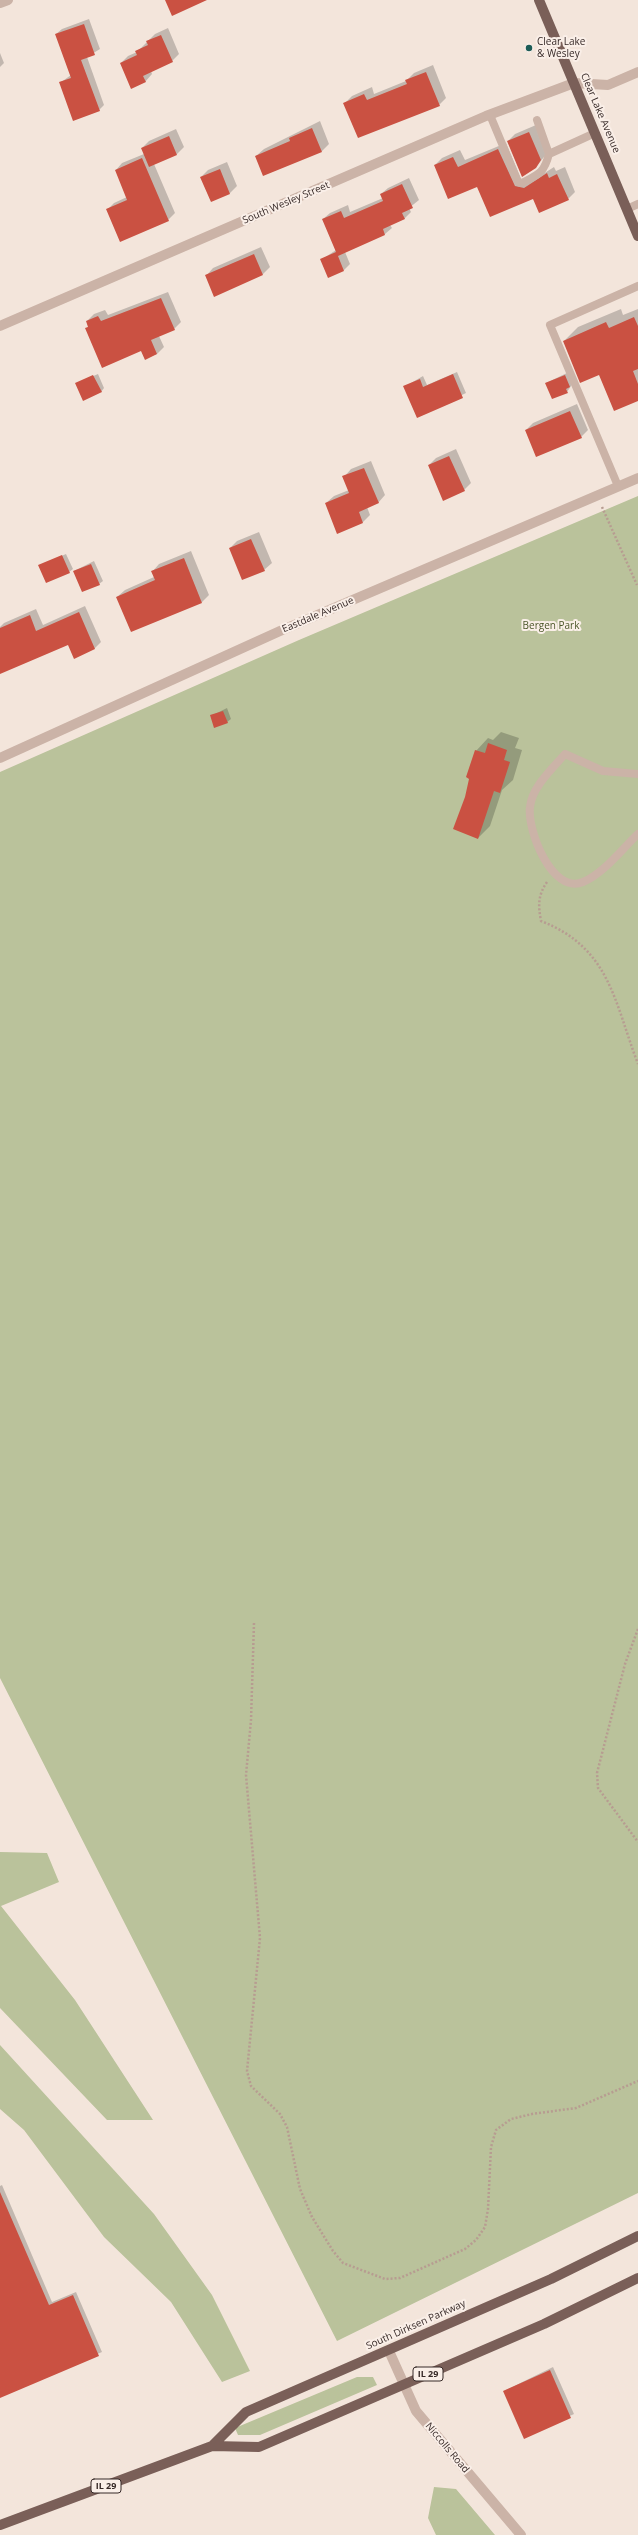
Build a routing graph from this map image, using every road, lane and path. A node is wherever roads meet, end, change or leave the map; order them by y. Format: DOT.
graph roads {
  1 [pos="8,0"];
  2 [pos="539,0"];
  3 [pos="0,3"];
  4 [pos="638,72"];
  5 [pos="574,83"];
  6 [pos="490,115"];
  7 [pos="537,120"];
  8 [pos="595,133"];
  9 [pos="549,154"];
  10 [pos="638,204"];
  11 [pos="627,208"];
  12 [pos="638,236"];
  13 [pos="638,286"];
  14 [pos="0,326"];
  15 [pos="638,478"];
  16 [pos="618,486"];
  17 [pos="597,495"];
  18 [pos="637,585"];
  19 [pos="0,758"];
  20 [pos="638,774"];
  21 [pos="638,834"];
  22 [pos="554,874"];
  23 [pos="638,1064"];
  24 [pos="254,1623"];
  25 [pos="638,1629"];
  26 [pos="638,1842"];
  27 [pos="638,2081"];
  28 [pos="638,2236"];
  29 [pos="638,2278"];
  30 [pos="389,2351"];
  31 [pos="404,2384"];
  32 [pos="212,2446"];
  33 [pos="1,2522"];
  34 [pos="522,2535"];
  1 -- 3 [label="street"];
  2 -- 5 [label="main road, Clear Lake Avenue"];
  4 -- 5 [label="street"];
  5 -- 6 [label="street, South Wesley Street"];
  5 -- 8 [label="main road, Clear Lake Avenue"];
  6 -- 9 [label="lane"];
  6 -- 14 [label="street, South Wesley Street"];
  7 -- 9 [label="lane"];
  8 -- 9 [label="lane"];
  8 -- 11 [label="main road, Clear Lake Avenue"];
  10 -- 11 [label="lane"];
  11 -- 12 [label="main road, Clear Lake Avenue"];
  13 -- 16 [label="lane"];
  15 -- 16 [label="street, Eastdale Avenue"];
  16 -- 17 [label="street, Eastdale Avenue"];
  17 -- 18 [label="path"];
  17 -- 19 [label="street, Eastdale Avenue"];
  20 -- 22 [label="lane"];
  21 -- 22 [label="lane"];
  22 -- 23 [label="path"];
  24 -- 27 [label="path"];
  25 -- 26 [label="path"];
  28 -- 30 [label="main road, South Dirksen Parkway / IL 29"];
  29 -- 31 [label="main road, South Dirksen Parkway / IL 29"];
  30 -- 31 [label="street, Niccolls Road"];
  30 -- 32 [label="main road, South Dirksen Parkway / IL 29"];
  31 -- 32 [label="main road, South Dirksen Parkway / IL 29"];
  31 -- 34 [label="street, Niccolls Road"];
  32 -- 33 [label="main road, South Dirksen Parkway / IL 29"];
}
